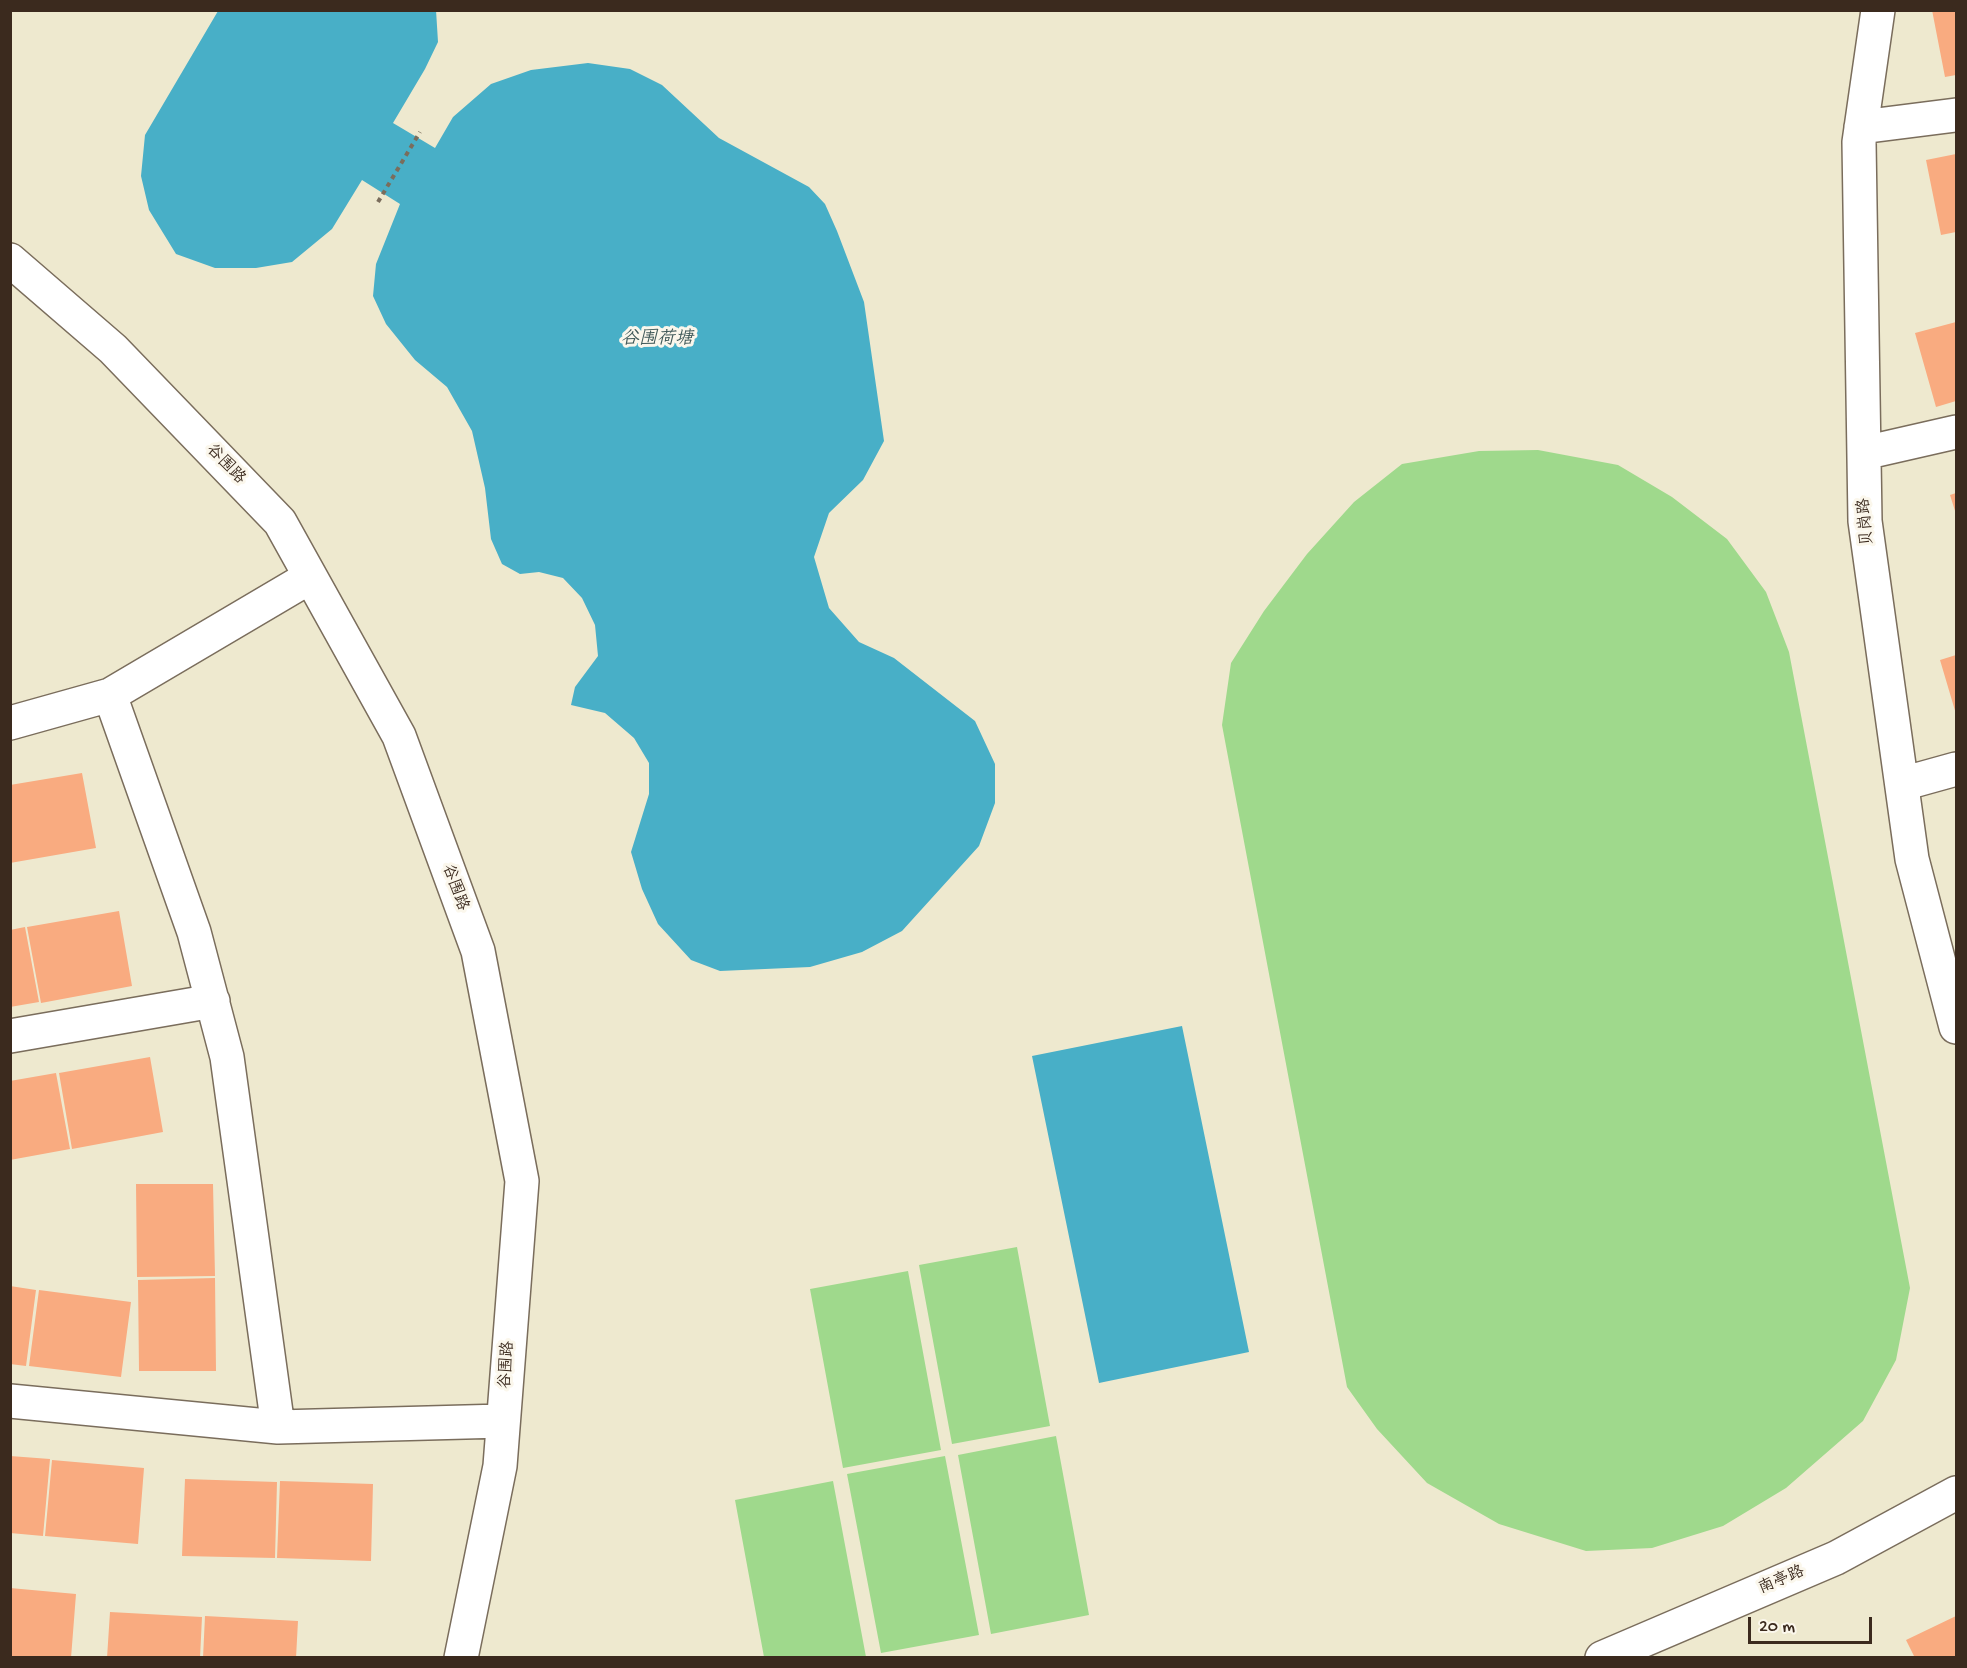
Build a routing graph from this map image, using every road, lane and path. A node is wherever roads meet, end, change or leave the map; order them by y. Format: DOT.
graph roads {
  1 [pos="1878,10"];
  2 [pos="1956,115"];
  3 [pos="1861,127"];
  4 [pos="420,132"];
  5 [pos="378,202"];
  6 [pos="10,260"];
  7 [pos="1956,432"];
  8 [pos="1864,453"];
  9 [pos="310,577"];
  10 [pos="110,695"];
  11 [pos="10,723"];
  12 [pos="1956,769"];
  13 [pos="1902,784"];
  14 [pos="213,1001"];
  15 [pos="1956,1027"];
  16 [pos="10,1036"];
  17 [pos="10,1401"];
  18 [pos="503,1421"];
  19 [pos="278,1427"];
  20 [pos="1956,1493"];
  21 [pos="462,1658"];
  22 [pos="1602,1658"];
  1 -- 3 [label="street, 贝岗路"];
  2 -- 3 [label="street"];
  3 -- 8 [label="street, 贝岗路"];
  4 -- 5 [label="path"];
  6 -- 9 [label="street, 谷围路"];
  7 -- 8 [label="street"];
  8 -- 13 [label="street, 贝岗路"];
  9 -- 10 [label="street"];
  9 -- 18 [label="street, 谷围路"];
  10 -- 11 [label="street"];
  10 -- 14 [label="street"];
  12 -- 13 [label="street"];
  13 -- 15 [label="street, 贝岗路"];
  14 -- 16 [label="street"];
  14 -- 19 [label="street"];
  17 -- 19 [label="street"];
  18 -- 19 [label="street"];
  18 -- 21 [label="street, 谷围路"];
  20 -- 22 [label="street, 南亭路"];
}
